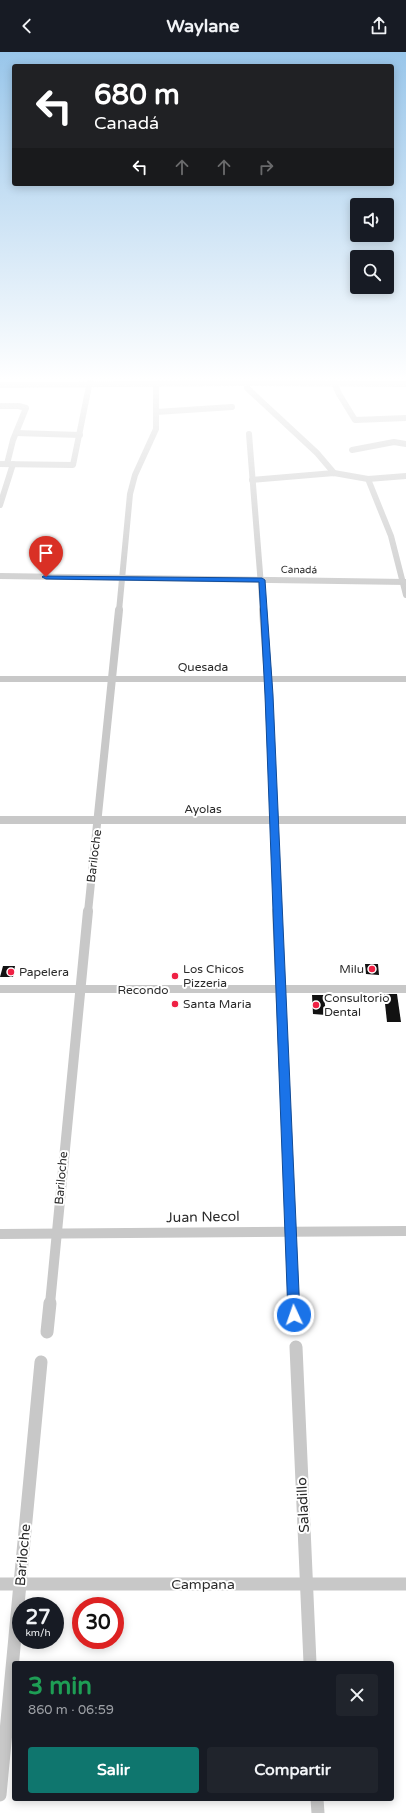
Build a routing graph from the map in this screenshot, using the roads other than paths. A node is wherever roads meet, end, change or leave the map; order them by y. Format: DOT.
graph roads {
  1 [pos="74,462"];
  2 [pos="143,462"];
  3 [pos="250,462"];
  4 [pos="325,462"];
  5 [pos="6,464"];
  6 [pos="334,473"];
  7 [pos="406,476"];
  8 [pos="368,479"];
  9 [pos="252,480"];
  10 [pos="0,505"];
  11 [pos="0,576"];
  12 [pos="122,579"];
  13 [pos="262,580"];
  14 [pos="405,582"];
  15 [pos="406,595"];
  16 [pos="0,679"];
  17 [pos="111,679"];
  18 [pos="268,679"];
  19 [pos="406,679"];
  20 [pos="0,820"];
  21 [pos="406,820"];
  22 [pos="98,821"];
  23 [pos="274,821"];
  24 [pos="280,989"];
  25 [pos="406,989"];
  26 [pos="0,990"];
  27 [pos="79,990"];
  28 [pos="290,1231"];
  29 [pos="406,1231"];
  30 [pos="0,1234"];
  31 [pos="56,1234"];
  32 [pos="294,1315"];
  33 [pos="46,1332"];
  34 [pos="296,1347"];
  35 [pos="42,1362"];
  36 [pos="0,1584"];
  37 [pos="21,1584"];
  38 [pos="307,1584"];
  39 [pos="406,1584"];
  40 [pos="13,1661"];
  41 [pos="310,1661"];
  42 [pos="12,1674"];
  43 [pos="0,1795"];
  44 [pos="317,1801"];
  45 [pos="318,1813"];
  1 -- 5 [label="street"];
  2 -- 12 [label="street, Bariloche"];
  3 -- 9 [label="street"];
  4 -- 6 [label="street"];
  5 -- 10 [label="street"];
  6 -- 8 [label="street"];
  6 -- 9 [label="street"];
  7 -- 8 [label="street"];
  8 -- 14 [label="street"];
  9 -- 13 [label="street"];
  11 -- 12 [label="street, Canadá"];
  12 -- 13 [label="street, Canadá"];
  12 -- 17 [label="street, Bariloche"];
  13 -- 14 [label="street, Canadá"];
  13 -- 18 [label="street"];
  14 -- 15 [label="street"];
  16 -- 17 [label="street, Quesada"];
  17 -- 18 [label="street, Quesada"];
  17 -- 22 [label="street, Bariloche"];
  18 -- 19 [label="street, Quesada"];
  18 -- 23 [label="street"];
  20 -- 22 [label="street, Ayolas"];
  21 -- 23 [label="street, Ayolas"];
  22 -- 23 [label="street, Ayolas"];
  22 -- 27 [label="street, Bariloche"];
  23 -- 24 [label="street"];
  24 -- 25 [label="street, Recondo"];
  24 -- 27 [label="street, Recondo"];
  24 -- 28 [label="street"];
  26 -- 27 [label="street, Recondo"];
  27 -- 31 [label="street, Bariloche"];
  28 -- 29 [label="street, Juan Necol"];
  28 -- 31 [label="street, Juan Necol"];
  28 -- 32 [label="street"];
  30 -- 31 [label="street, Juan Necol"];
  31 -- 33 [label="street, Bariloche"];
  34 -- 38 [label="street, Saladillo"];
  35 -- 37 [label="street, Bariloche"];
  36 -- 37 [label="street, Campana"];
  37 -- 38 [label="street, Campana"];
  37 -- 40 [label="street, Bariloche"];
  38 -- 39 [label="street, Campana"];
  38 -- 41 [label="street, Saladillo"];
  42 -- 43 [label="street, Bariloche"];
  44 -- 45 [label="street"];
}
